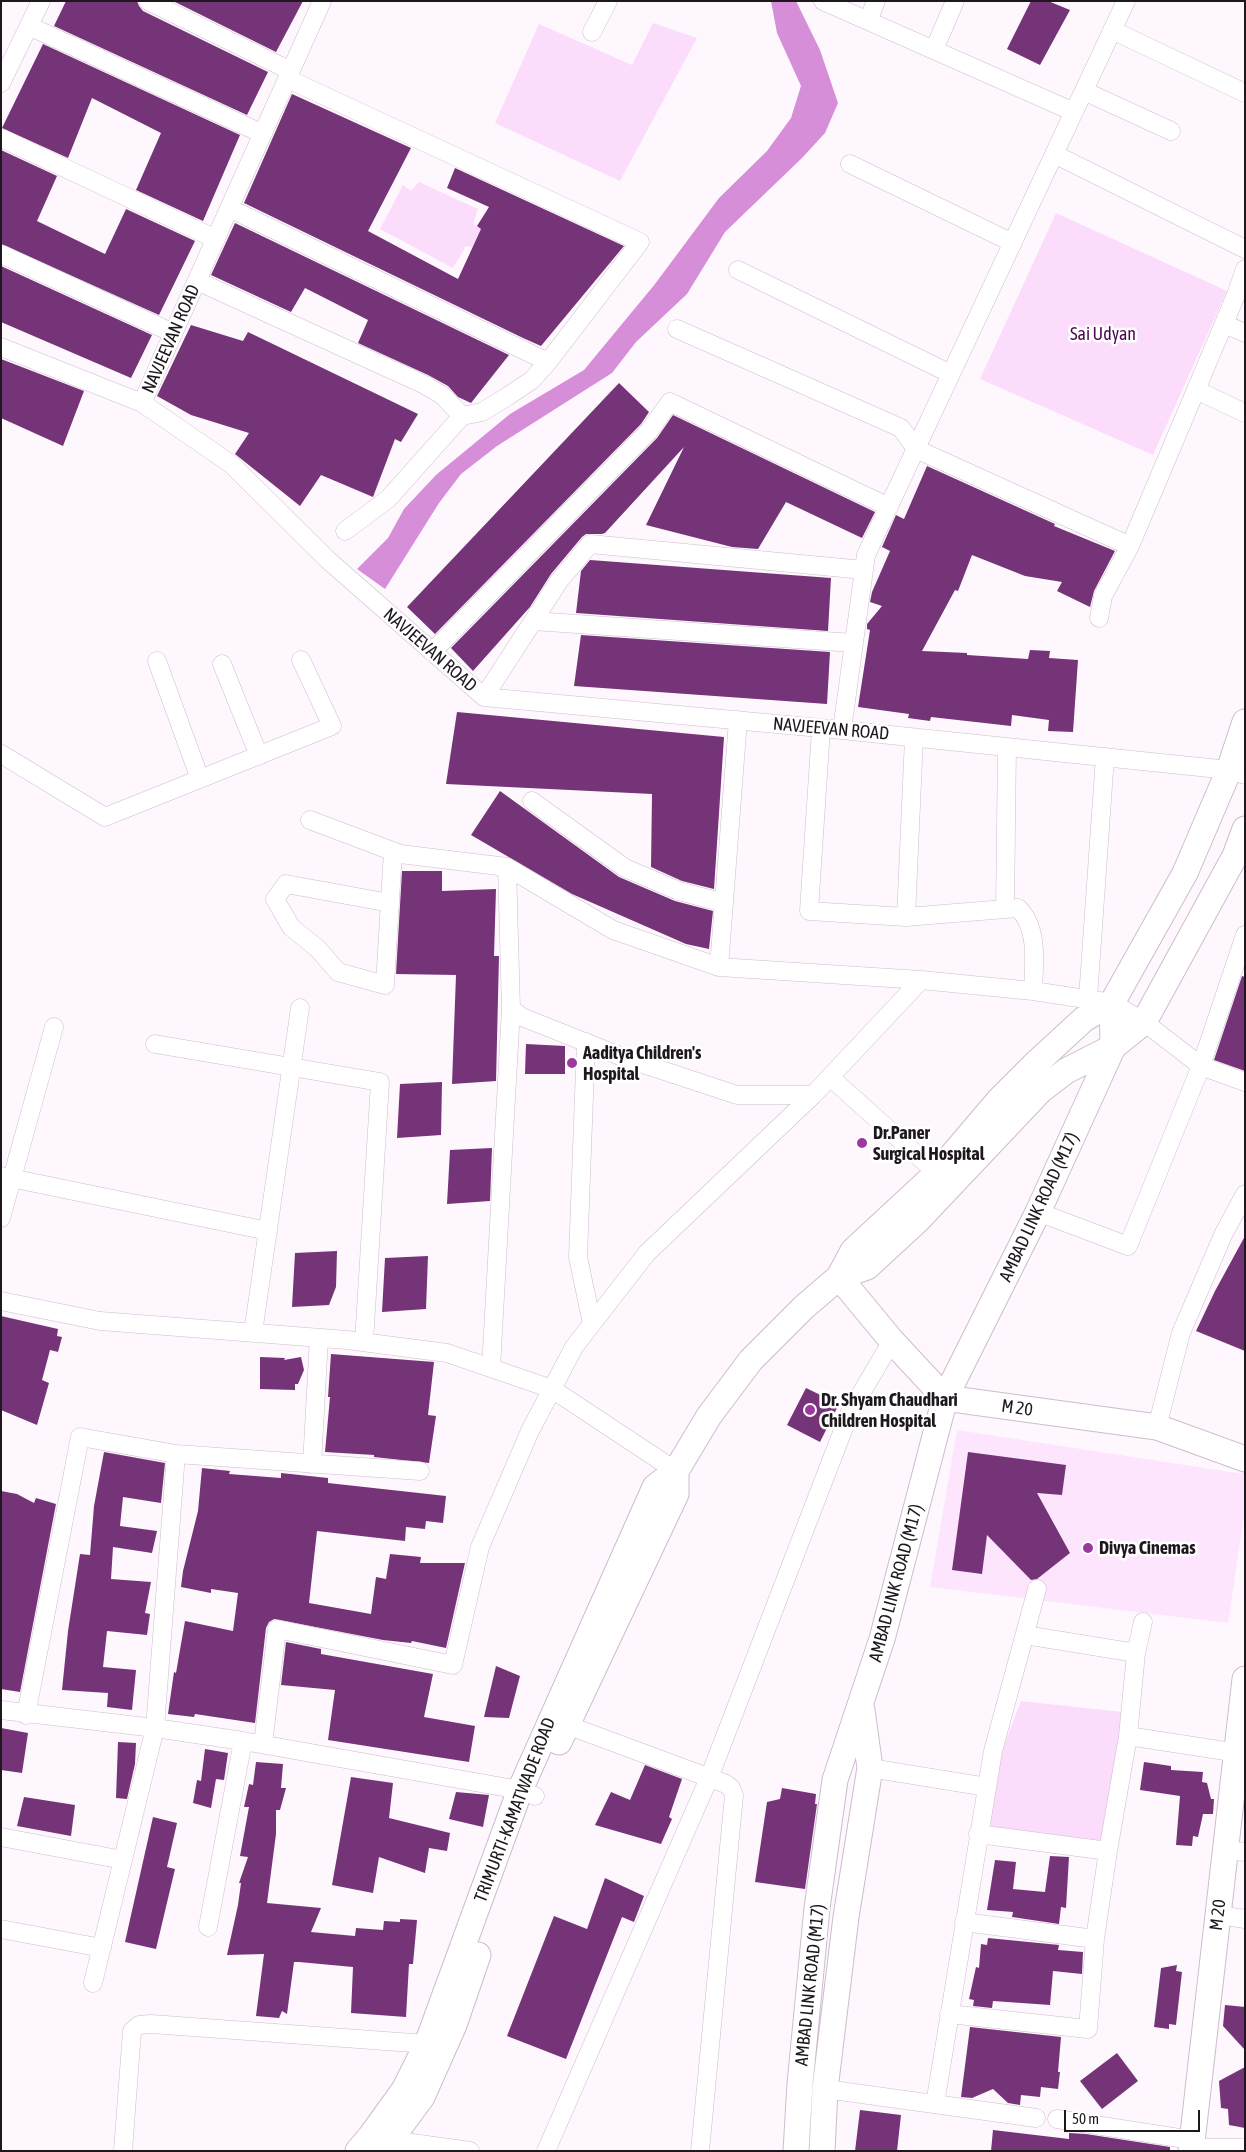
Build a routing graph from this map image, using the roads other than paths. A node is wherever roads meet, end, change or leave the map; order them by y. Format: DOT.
graph roads {
  1 [pos="41,1"];
  2 [pos="148,1"];
  3 [pos="322,1"];
  4 [pos="608,1"];
  5 [pos="824,1"];
  6 [pos="876,1"];
  7 [pos="954,1"];
  8 [pos="1126,1"];
  9 [pos="868,21"];
  10 [pos="29,26"];
  11 [pos="1112,30"];
  12 [pos="592,32"];
  13 [pos="934,50"];
  14 [pos="289,75"];
  15 [pos="1,82"];
  16 [pos="1084,91"];
  17 [pos="1245,93"];
  18 [pos="1074,112"];
  19 [pos="1170,131"];
  20 [pos="263,134"];
  21 [pos="1,138"];
  22 [pos="1054,154"];
  23 [pos="850,164"];
  24 [pos="229,208"];
  25 [pos="216,239"];
  26 [pos="1013,243"];
  27 [pos="1245,249"];
  28 [pos="1,254"];
  29 [pos="1245,269"];
  30 [pos="738,270"];
  31 [pos="197,281"];
  32 [pos="1224,324"];
  33 [pos="677,329"];
  34 [pos="173,333"];
  35 [pos="1245,333"];
  36 [pos="1,347"];
  37 [pos="548,362"];
  38 [pos="951,374"];
  39 [pos="1196,390"];
  40 [pos="142,403"];
  41 [pos="1245,412"];
  42 [pos="462,416"];
  43 [pos="916,449"];
  44 [pos="889,507"];
  45 [pos="345,531"];
  46 [pos="1130,546"];
  47 [pos="864,570"];
  48 [pos="1099,618"];
  49 [pos="533,620"];
  50 [pos="854,643"];
  51 [pos="432,652"];
  52 [pos="301,660"];
  53 [pos="157,661"];
  54 [pos="222,664"];
  55 [pos="484,697"];
  56 [pos="738,720"];
  57 [pos="1245,722"];
  58 [pos="822,729"];
  59 [pos="842,730"];
  60 [pos="914,738"];
  61 [pos="1007,747"];
  62 [pos="1,754"];
  63 [pos="259,756"];
  64 [pos="1105,757"];
  65 [pos="1237,772"];
  66 [pos="200,779"];
  67 [pos="532,801"];
  68 [pos="310,820"];
  69 [pos="1245,829"];
  70 [pos="392,852"];
  71 [pos="507,867"];
  72 [pos="724,903"];
  73 [pos="390,904"];
  74 [pos="1004,909"];
  75 [pos="906,917"];
  76 [pos="1245,935"];
  77 [pos="719,967"];
  78 [pos="921,980"];
  79 [pos="1033,991"];
  80 [pos="1088,998"];
  81 [pos="1112,1003"];
  82 [pos="300,1008"];
  83 [pos="510,1009"];
  84 [pos="1144,1022"];
  85 [pos="54,1027"];
  86 [pos="586,1042"];
  87 [pos="155,1044"];
  88 [pos="1113,1047"];
  89 [pos="1201,1066"];
  90 [pos="291,1067"];
  91 [pos="830,1077"];
  92 [pos="1245,1082"];
  93 [pos="813,1095"];
  94 [pos="7,1178"];
  95 [pos="944,1179"];
  96 [pos="1245,1194"];
  97 [pos="1038,1212"];
  98 [pos="1,1218"];
  99 [pos="268,1231"];
  100 [pos="838,1277"];
  101 [pos="1,1301"];
  102 [pos="592,1324"];
  103 [pos="253,1333"];
  104 [pos="319,1338"];
  105 [pos="892,1341"];
  106 [pos="364,1342"];
  107 [pos="492,1368"];
  108 [pos="552,1389"];
  109 [pos="945,1398"];
  110 [pos="1157,1427"];
  111 [pos="176,1454"];
  112 [pos="1245,1459"];
  113 [pos="312,1464"];
  114 [pos="420,1471"];
  115 [pos="676,1471"];
  116 [pos="1038,1589"];
  117 [pos="1143,1622"];
  118 [pos="1025,1635"];
  119 [pos="1136,1653"];
  120 [pos="1245,1679"];
  121 [pos="861,1705"];
  122 [pos="1,1710"];
  123 [pos="26,1715"];
  124 [pos="567,1725"];
  125 [pos="156,1728"];
  126 [pos="1128,1736"];
  127 [pos="243,1741"];
  128 [pos="264,1744"];
  129 [pos="1241,1753"];
  130 [pos="870,1768"];
  131 [pos="710,1778"];
  132 [pos="987,1787"];
  133 [pos="528,1793"];
  134 [pos="978,1834"];
  135 [pos="1,1837"];
  136 [pos="1108,1851"];
  137 [pos="1235,1851"];
  138 [pos="122,1860"];
  139 [pos="1218,1915"];
  140 [pos="1245,1919"];
  141 [pos="964,1922"];
  142 [pos="208,1927"];
  143 [pos="1,1929"];
  144 [pos="1095,1939"];
  145 [pos="102,1948"];
  146 [pos="93,1983"];
  147 [pos="949,2014"];
  148 [pos="427,2044"];
  149 [pos="826,2089"];
  150 [pos="935,2104"];
  151 [pos="1036,2118"];
  152 [pos="1057,2119"];
  153 [pos="375,2145"];
  154 [pos="1192,2146"];
  155 [pos="1245,2148"];
  156 [pos="124,2151"];
  157 [pos="470,2151"];
  158 [pos="546,2151"];
  159 [pos="700,2151"];
  160 [pos="796,2151"];
  161 [pos="822,2151"];
  1 -- 10 [label="street"];
  2 -- 14 [label="street"];
  3 -- 14 [label="street, NAVJEEVAN ROAD"];
  4 -- 12 [label="street"];
  5 -- 9 [label="street"];
  6 -- 9 [label="street"];
  7 -- 13 [label="street"];
  8 -- 11 [label="street"];
  9 -- 13 [label="street"];
  10 -- 15 [label="street"];
  10 -- 20 [label="street"];
  11 -- 16 [label="street"];
  11 -- 17 [label="street"];
  13 -- 18 [label="street"];
  14 -- 20 [label="street, NAVJEEVAN ROAD"];
  14 -- 37 [label="street"];
  16 -- 18 [label="street"];
  16 -- 19 [label="street"];
  18 -- 22 [label="street"];
  20 -- 24 [label="street, NAVJEEVAN ROAD"];
  21 -- 25 [label="street"];
  22 -- 26 [label="street"];
  22 -- 27 [label="street"];
  23 -- 26 [label="street"];
  24 -- 25 [label="street, NAVJEEVAN ROAD"];
  24 -- 37 [label="street"];
  25 -- 31 [label="street, NAVJEEVAN ROAD"];
  26 -- 38 [label="street"];
  28 -- 34 [label="street"];
  29 -- 32 [label="street"];
  30 -- 38 [label="street"];
  31 -- 34 [label="street, NAVJEEVAN ROAD"];
  31 -- 42 [label="street"];
  32 -- 35 [label="street"];
  32 -- 39 [label="street"];
  33 -- 43 [label="street"];
  34 -- 40 [label="street, NAVJEEVAN ROAD"];
  36 -- 40 [label="street"];
  37 -- 42 [label="street"];
  38 -- 43 [label="street"];
  39 -- 41 [label="street"];
  39 -- 46 [label="street"];
  40 -- 51 [label="street, NAVJEEVAN ROAD"];
  42 -- 45 [label="street"];
  43 -- 44 [label="street"];
  43 -- 46 [label="street"];
  44 -- 47 [label="street"];
  44 -- 51 [label="street"];
  46 -- 48 [label="street"];
  47 -- 49 [label="street"];
  47 -- 50 [label="street"];
  49 -- 50 [label="street"];
  49 -- 55 [label="street"];
  50 -- 59 [label="street"];
  51 -- 55 [label="street, NAVJEEVAN ROAD"];
  52 -- 63 [label="street"];
  53 -- 66 [label="street"];
  54 -- 63 [label="street"];
  55 -- 56 [label="street, NAVJEEVAN ROAD"];
  56 -- 58 [label="street, NAVJEEVAN ROAD"];
  56 -- 72 [label="street"];
  57 -- 65 [label="street"];
  58 -- 59 [label="street, NAVJEEVAN ROAD"];
  58 -- 75 [label="street"];
  59 -- 60 [label="street, NAVJEEVAN ROAD"];
  60 -- 61 [label="street, NAVJEEVAN ROAD"];
  60 -- 75 [label="street"];
  61 -- 64 [label="street, NAVJEEVAN ROAD"];
  61 -- 74 [label="street"];
  62 -- 66 [label="street"];
  63 -- 66 [label="street"];
  64 -- 65 [label="street, NAVJEEVAN ROAD"];
  64 -- 80 [label="street"];
  65 -- 81 [label="street"];
  67 -- 72 [label="street"];
  68 -- 70 [label="street"];
  69 -- 84 [label="street"];
  70 -- 71 [label="street"];
  70 -- 73 [label="street"];
  71 -- 77 [label="street"];
  71 -- 83 [label="street"];
  72 -- 77 [label="street"];
  73 -- 73 [label="street"];
  74 -- 75 [label="street"];
  74 -- 79 [label="street"];
  76 -- 89 [label="street"];
  77 -- 78 [label="street"];
  78 -- 79 [label="street"];
  78 -- 91 [label="street"];
  79 -- 80 [label="street"];
  80 -- 81 [label="street"];
  81 -- 84 [label="street"];
  81 -- 88 [label="street, AMBAD LINK ROAD (M17)"];
  81 -- 95 [label="street, TRIMURTI-KAMATWADE ROAD"];
  82 -- 90 [label="street"];
  83 -- 86 [label="street"];
  83 -- 107 [label="street"];
  84 -- 88 [label="street"];
  84 -- 89 [label="street"];
  85 -- 94 [label="street"];
  86 -- 93 [label="street"];
  86 -- 102 [label="street"];
  87 -- 90 [label="street"];
  88 -- 95 [label="street, TRIMURTI-KAMATWADE ROAD"];
  88 -- 97 [label="street, AMBAD LINK ROAD (M17)"];
  89 -- 92 [label="street"];
  89 -- 97 [label="street"];
  90 -- 99 [label="street"];
  90 -- 106 [label="street"];
  91 -- 93 [label="street"];
  91 -- 95 [label="street"];
  93 -- 102 [label="street"];
  94 -- 98 [label="street"];
  94 -- 99 [label="street"];
  95 -- 100 [label="street, TRIMURTI-KAMATWADE ROAD"];
  96 -- 110 [label="street"];
  97 -- 109 [label="street, AMBAD LINK ROAD (M17)"];
  99 -- 103 [label="street"];
  100 -- 105 [label="street"];
  100 -- 115 [label="street, TRIMURTI-KAMATWADE ROAD"];
  101 -- 103 [label="street"];
  102 -- 108 [label="street"];
  103 -- 104 [label="street"];
  104 -- 106 [label="street"];
  104 -- 113 [label="street"];
  105 -- 109 [label="street"];
  105 -- 131 [label="street"];
  106 -- 107 [label="street"];
  107 -- 108 [label="street"];
  108 -- 115 [label="street"];
  108 -- 128 [label="street"];
  109 -- 110 [label="street, M 20"];
  109 -- 121 [label="street, AMBAD LINK ROAD (M17)"];
  110 -- 112 [label="street, M 20"];
  111 -- 113 [label="street"];
  111 -- 123 [label="street"];
  111 -- 125 [label="street"];
  113 -- 114 [label="street"];
  115 -- 124 [label="street, TRIMURTI-KAMATWADE ROAD"];
  115 -- 133 [label="street, TRIMURTI-KAMATWADE ROAD"];
  116 -- 118 [label="street"];
  117 -- 119 [label="street"];
  118 -- 119 [label="street"];
  118 -- 132 [label="street"];
  119 -- 126 [label="street"];
  120 -- 129 [label="street, M 20"];
  121 -- 130 [label="street, AMBAD LINK ROAD (M17)"];
  121 -- 160 [label="street, AMBAD LINK ROAD (M17)"];
  122 -- 123 [label="street"];
  123 -- 125 [label="street"];
  124 -- 131 [label="street"];
  124 -- 133 [label="street, TRIMURTI-KAMATWADE ROAD"];
  125 -- 127 [label="street"];
  125 -- 138 [label="street"];
  126 -- 129 [label="street"];
  126 -- 136 [label="street"];
  127 -- 128 [label="street"];
  127 -- 142 [label="street"];
  128 -- 133 [label="street"];
  129 -- 137 [label="street, M 20"];
  130 -- 132 [label="street"];
  130 -- 149 [label="street, AMBAD LINK ROAD (M17)"];
  131 -- 158 [label="street"];
  131 -- 159 [label="street"];
  132 -- 134 [label="street"];
  133 -- 148 [label="street, TRIMURTI-KAMATWADE ROAD"];
  133 -- 153 [label="street, TRIMURTI-KAMATWADE ROAD"];
  134 -- 136 [label="street"];
  134 -- 141 [label="street"];
  135 -- 138 [label="street"];
  136 -- 144 [label="street"];
  137 -- 139 [label="street, M 20"];
  138 -- 145 [label="street"];
  139 -- 140 [label="street"];
  139 -- 154 [label="street, M 20"];
  141 -- 144 [label="street"];
  141 -- 147 [label="street"];
  143 -- 145 [label="street"];
  144 -- 147 [label="street"];
  145 -- 146 [label="street"];
  147 -- 150 [label="street"];
  148 -- 153 [label="street, TRIMURTI-KAMATWADE ROAD"];
  148 -- 156 [label="street"];
  149 -- 150 [label="street"];
  149 -- 161 [label="street, AMBAD LINK ROAD (M17)"];
  150 -- 151 [label="street"];
  152 -- 154 [label="street"];
  153 -- 157 [label="street"];
  154 -- 155 [label="street"];
}
